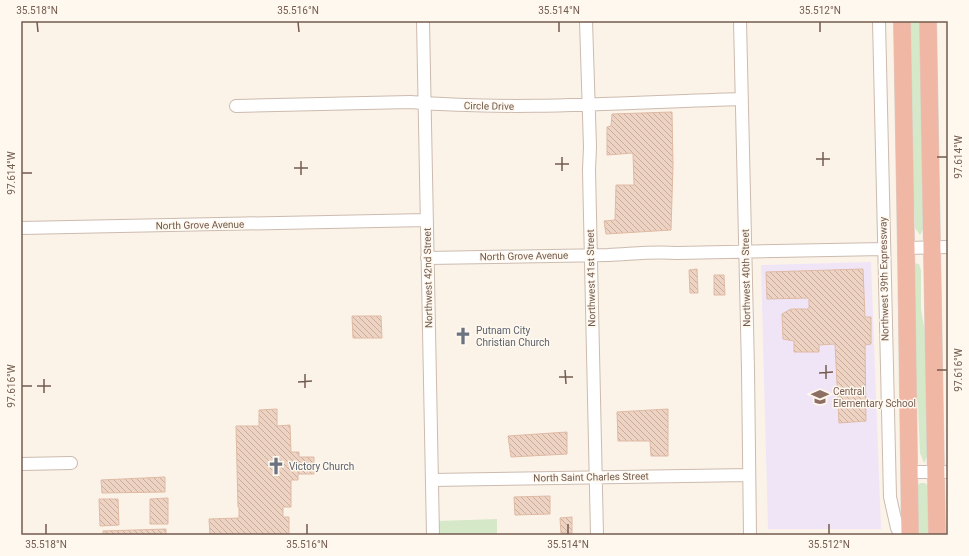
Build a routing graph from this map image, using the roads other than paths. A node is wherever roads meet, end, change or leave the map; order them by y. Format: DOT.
graph roads {
  1 [pos="423,21"];
  2 [pos="586,21"];
  3 [pos="740,21"];
  4 [pos="879,21"];
  5 [pos="902,21"];
  6 [pos="928,21"];
  7 [pos="742,99"];
  8 [pos="424,104"];
  9 [pos="588,105"];
  10 [pos="236,106"];
  11 [pos="427,220"];
  12 [pos="21,228"];
  13 [pos="906,248"];
  14 [pos="940,248"];
  15 [pos="884,249"];
  16 [pos="745,252"];
  17 [pos="591,255"];
  18 [pos="427,258"];
  19 [pos="71,463"];
  20 [pos="21,464"];
  21 [pos="909,472"];
  22 [pos="942,473"];
  23 [pos="750,475"];
  24 [pos="596,477"];
  25 [pos="432,480"];
  26 [pos="433,535"];
  27 [pos="597,535"];
  28 [pos="750,535"];
  29 [pos="901,535"];
  30 [pos="910,535"];
  31 [pos="937,535"];
  1 -- 8 [label="street, Northwest 42nd Street"];
  2 -- 9 [label="street, Northwest 41st Street"];
  3 -- 7 [label="street, Northwest 40th Street"];
  4 -- 15 [label="street, Northwest 39th Expressway"];
  5 -- 13 [label="highway"];
  6 -- 14 [label="highway"];
  7 -- 9 [label="street, Circle Drive"];
  7 -- 16 [label="street, Northwest 40th Street"];
  8 -- 9 [label="street, Circle Drive"];
  8 -- 10 [label="street, Circle Drive"];
  8 -- 11 [label="street, Northwest 42nd Street"];
  9 -- 17 [label="street, Northwest 41st Street"];
  11 -- 12 [label="street, North Grove Avenue"];
  11 -- 18 [label="street, Northwest 42nd Street"];
  13 -- 14 [label="street"];
  13 -- 21 [label="highway"];
  14 -- 22 [label="highway"];
  15 -- 16 [label="street, North Grove Avenue"];
  15 -- 29 [label="street, Northwest 39th Expressway"];
  16 -- 17 [label="street, North Grove Avenue"];
  16 -- 23 [label="street, Northwest 40th Street"];
  17 -- 18 [label="street, North Grove Avenue"];
  17 -- 24 [label="street, Northwest 41st Street"];
  18 -- 25 [label="street, Northwest 42nd Street"];
  19 -- 20 [label="street"];
  21 -- 22 [label="street"];
  21 -- 30 [label="highway"];
  22 -- 31 [label="highway"];
  23 -- 24 [label="street, North Saint Charles Street"];
  23 -- 28 [label="street, Northwest 40th Street"];
  24 -- 25 [label="street, North Saint Charles Street"];
  24 -- 27 [label="street, Northwest 41st Street"];
  25 -- 26 [label="street, Northwest 42nd Street"];
}
